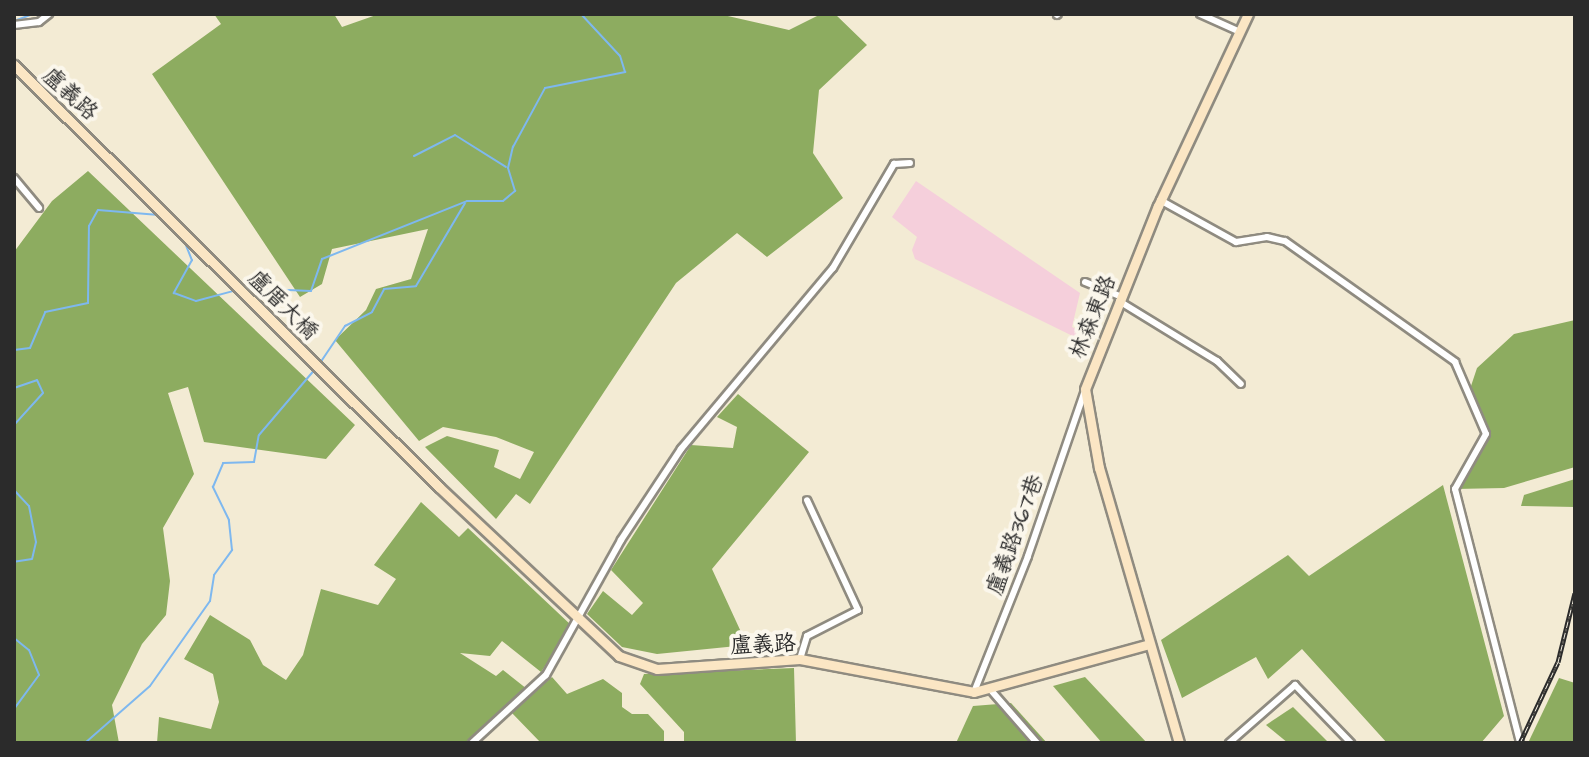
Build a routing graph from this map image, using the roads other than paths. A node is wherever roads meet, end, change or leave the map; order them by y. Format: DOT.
graph roads {
  1 [pos="49,14"];
  2 [pos="1200,14"];
  3 [pos="1248,14"];
  4 [pos="14,25"];
  5 [pos="1240,32"];
  6 [pos="14,65"];
  7 [pos="102,148"];
  8 [pos="910,163"];
  9 [pos="14,178"];
  10 [pos="1160,200"];
  11 [pos="39,208"];
  12 [pos="1085,282"];
  13 [pos="1120,298"];
  14 [pos="1241,384"];
  15 [pos="1085,389"];
  16 [pos="439,487"];
  17 [pos="807,500"];
  18 [pos="578,622"];
  19 [pos="1149,644"];
  20 [pos="800,659"];
  21 [pos="989,688"];
  22 [pos="974,692"];
  23 [pos="1520,742"];
  24 [pos="472,743"];
  25 [pos="1037,743"];
  26 [pos="1179,743"];
  27 [pos="1229,743"];
  28 [pos="1351,743"];
  1 -- 4 [label="street"];
  2 -- 5 [label="street"];
  3 -- 5 [label="street, 林森東路"];
  5 -- 10 [label="street, 林森東路"];
  6 -- 7 [label="street, 盧義路"];
  7 -- 16 [label="street, 盧厝大橋"];
  8 -- 18 [label="street"];
  9 -- 11 [label="street"];
  10 -- 13 [label="street, 林森東路"];
  10 -- 23 [label="street"];
  12 -- 13 [label="street"];
  13 -- 14 [label="street"];
  13 -- 15 [label="street, 林森東路"];
  15 -- 19 [label="street, 林森東路"];
  15 -- 22 [label="street, 盧義路367巷"];
  16 -- 18 [label="street, 盧義路"];
  17 -- 20 [label="street"];
  18 -- 20 [label="street, 盧義路"];
  18 -- 24 [label="street"];
  19 -- 21 [label="street, 盧義路"];
  19 -- 26 [label="street, 林森東路"];
  20 -- 22 [label="street, 盧義路"];
  21 -- 22 [label="street, 盧義路"];
  21 -- 25 [label="street"];
  27 -- 28 [label="street"];
}
